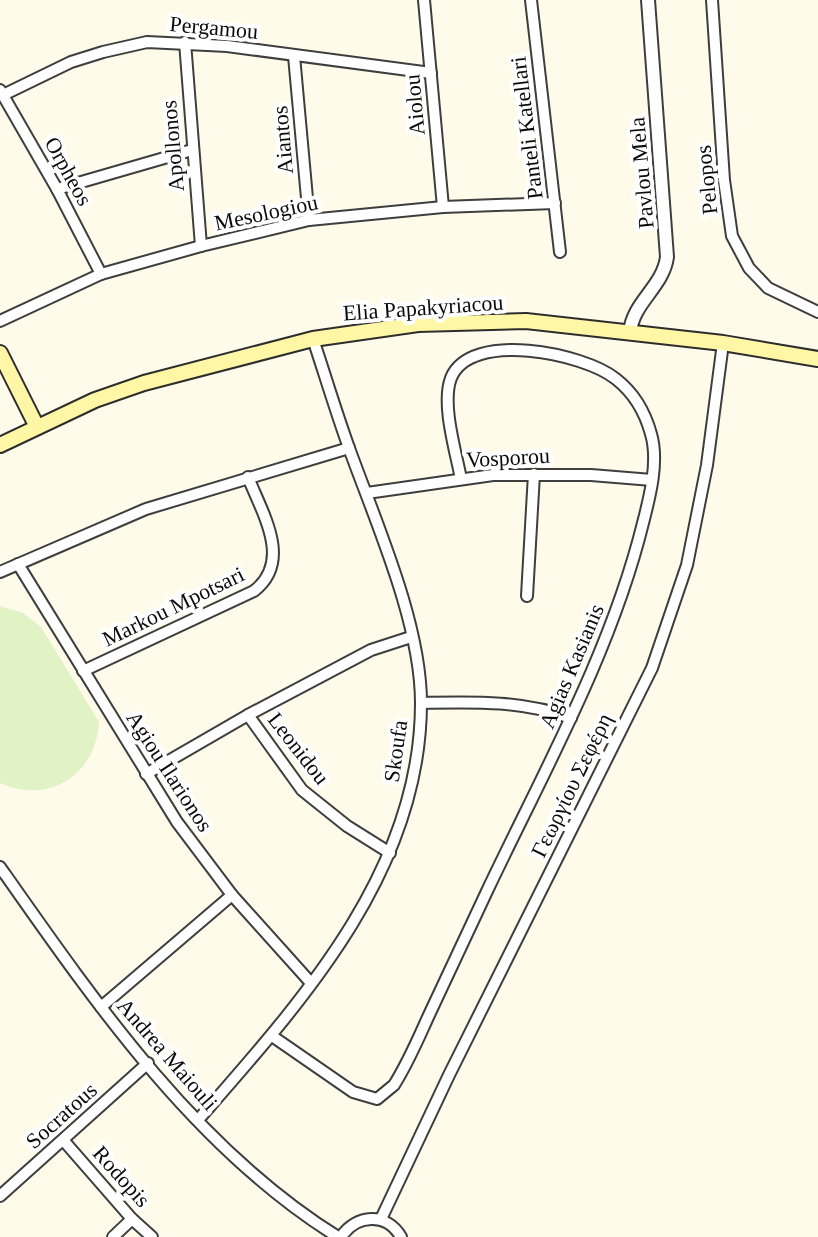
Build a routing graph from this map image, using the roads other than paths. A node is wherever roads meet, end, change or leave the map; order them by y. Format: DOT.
graph roads {
  1 [pos="424,0"];
  2 [pos="531,0"];
  3 [pos="648,0"];
  4 [pos="712,0"];
  5 [pos="185,42"];
  6 [pos="294,56"];
  7 [pos="431,73"];
  8 [pos="2,92"];
  9 [pos="192,150"];
  10 [pos="57,189"];
  11 [pos="555,203"];
  12 [pos="443,207"];
  13 [pos="309,220"];
  14 [pos="201,246"];
  15 [pos="560,252"];
  16 [pos="101,274"];
  17 [pos="818,312"];
  18 [pos="0,321"];
  19 [pos="630,332"];
  20 [pos="313,339"];
  21 [pos="723,343"];
  22 [pos="0,353"];
  23 [pos="818,359"];
  24 [pos="37,427"];
  25 [pos="0,445"];
  26 [pos="349,448"];
  27 [pos="534,474"];
  28 [pos="248,477"];
  29 [pos="461,479"];
  30 [pos="652,480"];
  31 [pos="367,493"];
  32 [pos="18,564"];
  33 [pos="0,572"];
  34 [pos="527,596"];
  35 [pos="411,637"];
  36 [pos="83,671"];
  37 [pos="421,703"];
  38 [pos="248,715"];
  39 [pos="571,718"];
  40 [pos="146,774"];
  41 [pos="390,853"];
  42 [pos="0,867"];
  43 [pos="232,895"];
  44 [pos="311,983"];
  45 [pos="101,1007"];
  46 [pos="272,1036"];
  47 [pos="148,1063"];
  48 [pos="198,1120"];
  49 [pos="64,1141"];
  50 [pos="0,1196"];
  51 [pos="132,1219"];
  52 [pos="381,1219"];
  53 [pos="113,1237"];
  54 [pos="152,1237"];
  55 [pos="339,1237"];
  56 [pos="401,1237"];
  1 -- 7 [label="street, Aiolou"];
  2 -- 11 [label="street, Panteli Katellari"];
  3 -- 19 [label="street, Pavlou Mela"];
  4 -- 17 [label="street, Pelopos"];
  5 -- 6 [label="street, Pergamou"];
  5 -- 8 [label="street, Pergamou"];
  5 -- 9 [label="street, Apollonos"];
  6 -- 7 [label="street, Pergamou"];
  6 -- 13 [label="street, Aiantos"];
  7 -- 12 [label="street, Aiolou"];
  8 -- 10 [label="street, Orpheos"];
  9 -- 10 [label="street"];
  9 -- 14 [label="street, Apollonos"];
  10 -- 16 [label="street, Orpheos"];
  11 -- 12 [label="street, Mesologiou"];
  11 -- 15 [label="street, Panteli Katellari"];
  12 -- 13 [label="street, Mesologiou"];
  13 -- 14 [label="street, Mesologiou"];
  14 -- 16 [label="street, Mesologiou"];
  16 -- 18 [label="street, Mesologiou"];
  19 -- 20 [label="main road, Elia Papakyriacou"];
  19 -- 21 [label="main road, Elia Papakyriacou"];
  20 -- 24 [label="main road, Elia Papakyriacou"];
  20 -- 26 [label="street, Skoufa"];
  21 -- 23 [label="main road, Elia Papakyriacou"];
  21 -- 52 [label="street, Γεωργίου Σεφέρη"];
  22 -- 24 [label="main road"];
  24 -- 25 [label="main road, Elia Papakyriacou"];
  26 -- 28 [label="street"];
  26 -- 31 [label="street, Skoufa"];
  27 -- 29 [label="street, Vosporou"];
  27 -- 30 [label="street, Vosporou"];
  27 -- 34 [label="street"];
  28 -- 32 [label="street"];
  28 -- 36 [label="street, Markou Mpotsari"];
  29 -- 30 [label="street, Agias Kasianis"];
  29 -- 31 [label="street, Vosporou"];
  30 -- 39 [label="street, Agias Kasianis"];
  31 -- 35 [label="street, Skoufa"];
  32 -- 33 [label="street"];
  32 -- 36 [label="street, Agiou Ilarionos"];
  35 -- 37 [label="street, Skoufa"];
  35 -- 38 [label="street, Leonidou"];
  36 -- 40 [label="street, Agiou Ilarionos"];
  37 -- 39 [label="street"];
  37 -- 41 [label="street, Skoufa"];
  38 -- 40 [label="street"];
  38 -- 41 [label="street, Leonidou"];
  39 -- 46 [label="street, Agias Kasianis"];
  40 -- 43 [label="street, Agiou Ilarionos"];
  41 -- 44 [label="street, Skoufa"];
  42 -- 45 [label="street, Andrea Maiouli"];
  43 -- 44 [label="street, Agiou Ilarionos"];
  43 -- 45 [label="street"];
  44 -- 46 [label="street, Skoufa"];
  45 -- 47 [label="street, Andrea Maiouli"];
  46 -- 48 [label="street, Skoufa"];
  47 -- 48 [label="street, Andrea Maiouli"];
  47 -- 49 [label="street, Socratous"];
  48 -- 55 [label="street, Andrea Maiouli"];
  49 -- 50 [label="street, Socratous"];
  49 -- 51 [label="street, Rodopis"];
  51 -- 53 [label="street"];
  51 -- 54 [label="street, Rodopis"];
  52 -- 55 [label="street"];
  52 -- 56 [label="street"];
}
